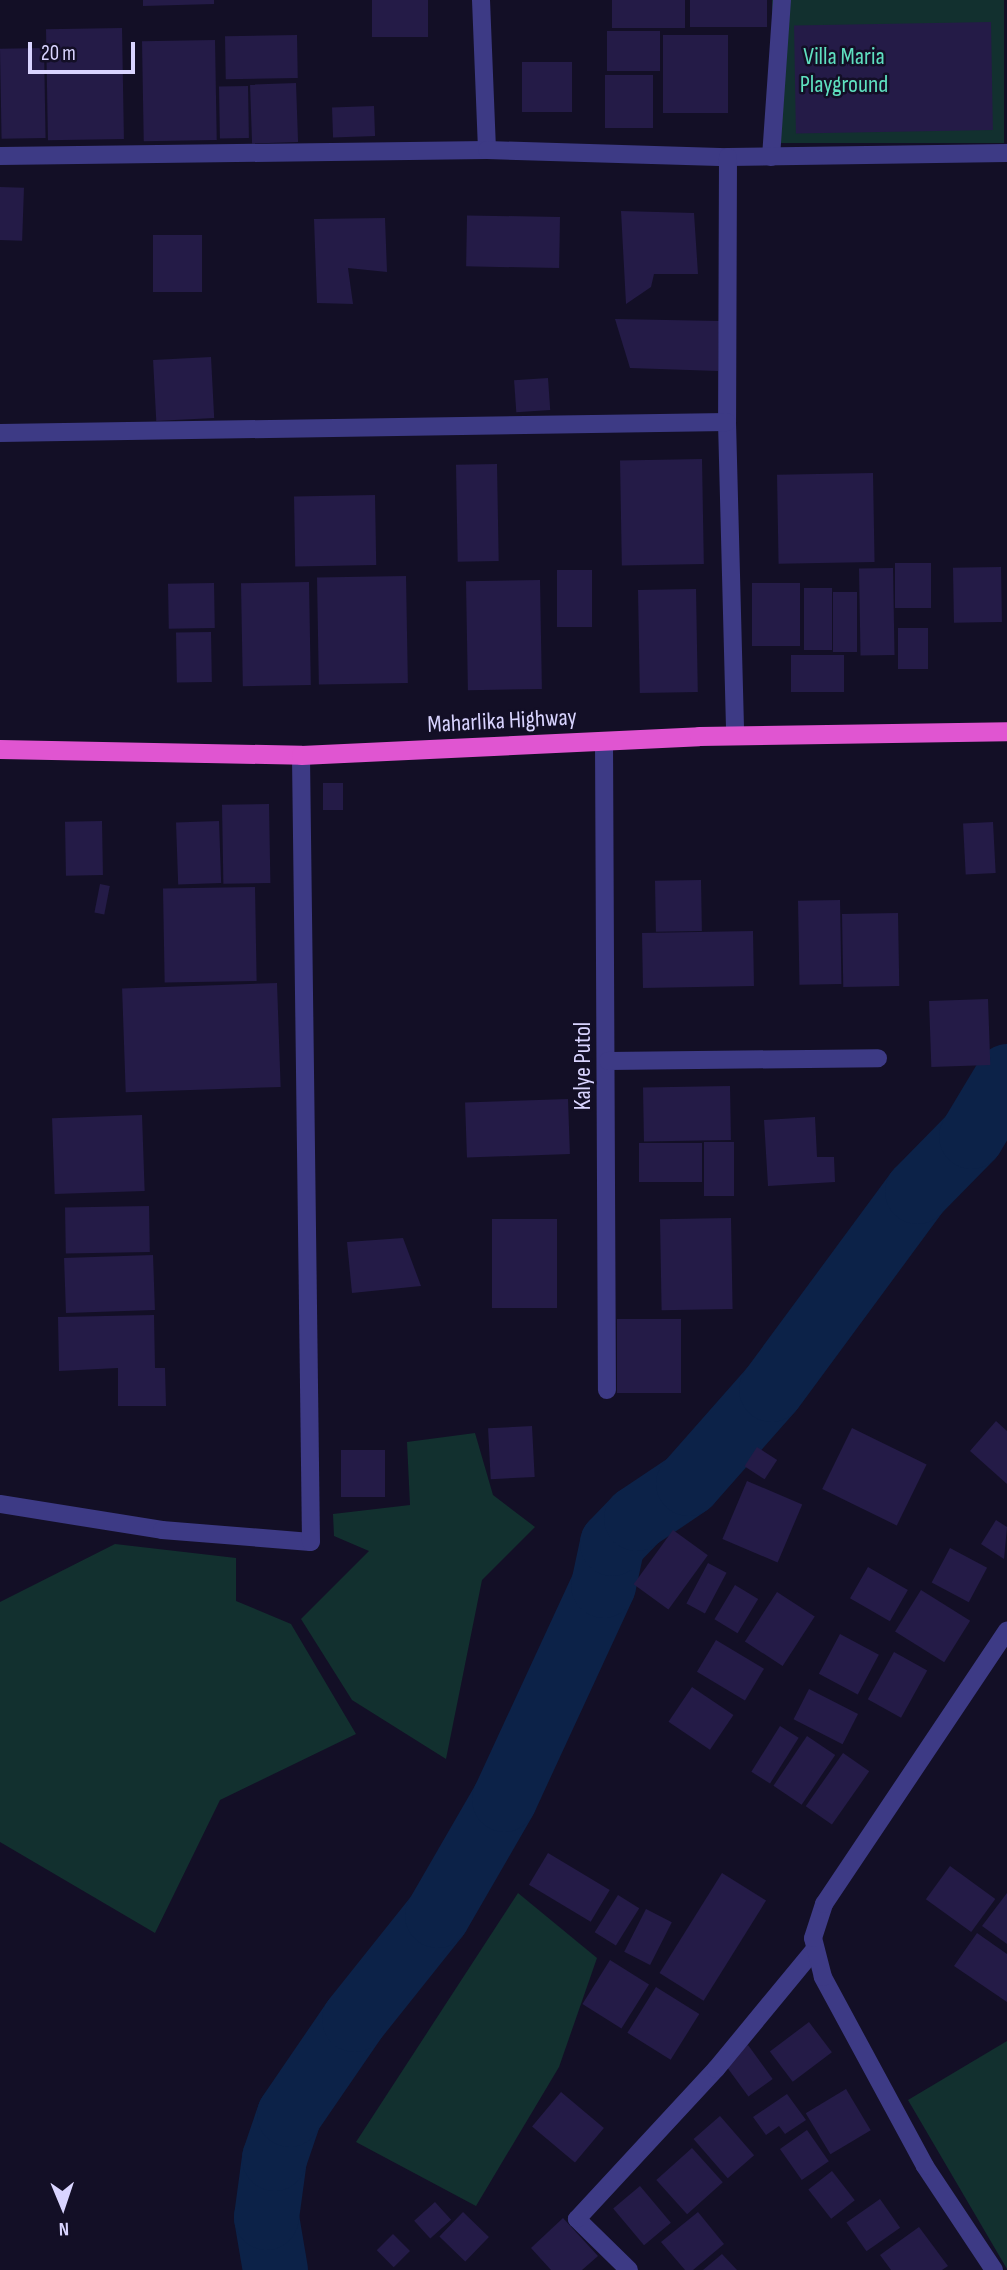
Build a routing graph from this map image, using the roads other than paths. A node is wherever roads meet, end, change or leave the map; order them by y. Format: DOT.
graph roads {
  1 [pos="481,0"];
  2 [pos="782,0"];
  3 [pos="488,150"];
  4 [pos="1007,153"];
  5 [pos="0,156"];
  6 [pos="771,156"];
  7 [pos="728,158"];
  8 [pos="727,422"];
  9 [pos="0,433"];
  10 [pos="1007,731"];
  11 [pos="735,736"];
  12 [pos="604,741"];
  13 [pos="0,749"];
  14 [pos="301,755"];
  15 [pos="878,1058"];
  16 [pos="608,1061"];
  17 [pos="607,1390"];
  18 [pos="0,1504"];
  19 [pos="1007,1631"];
  20 [pos="815,1949"];
  21 [pos="629,2270"];
  22 [pos="994,2270"];
  1 -- 3 [label="street"];
  2 -- 6 [label="street"];
  3 -- 5 [label="street"];
  3 -- 7 [label="street"];
  4 -- 6 [label="street"];
  6 -- 7 [label="street"];
  7 -- 8 [label="street"];
  8 -- 9 [label="street"];
  8 -- 11 [label="street"];
  10 -- 11 [label="highway, Maharlika Highway"];
  11 -- 12 [label="highway, Maharlika Highway"];
  12 -- 14 [label="highway, Maharlika Highway"];
  12 -- 16 [label="street, Kalye Putol"];
  13 -- 14 [label="highway, Maharlika Highway"];
  14 -- 18 [label="street"];
  15 -- 16 [label="street"];
  16 -- 17 [label="street, Kalye Putol"];
  19 -- 20 [label="street"];
  20 -- 21 [label="street"];
  20 -- 22 [label="street"];
}
